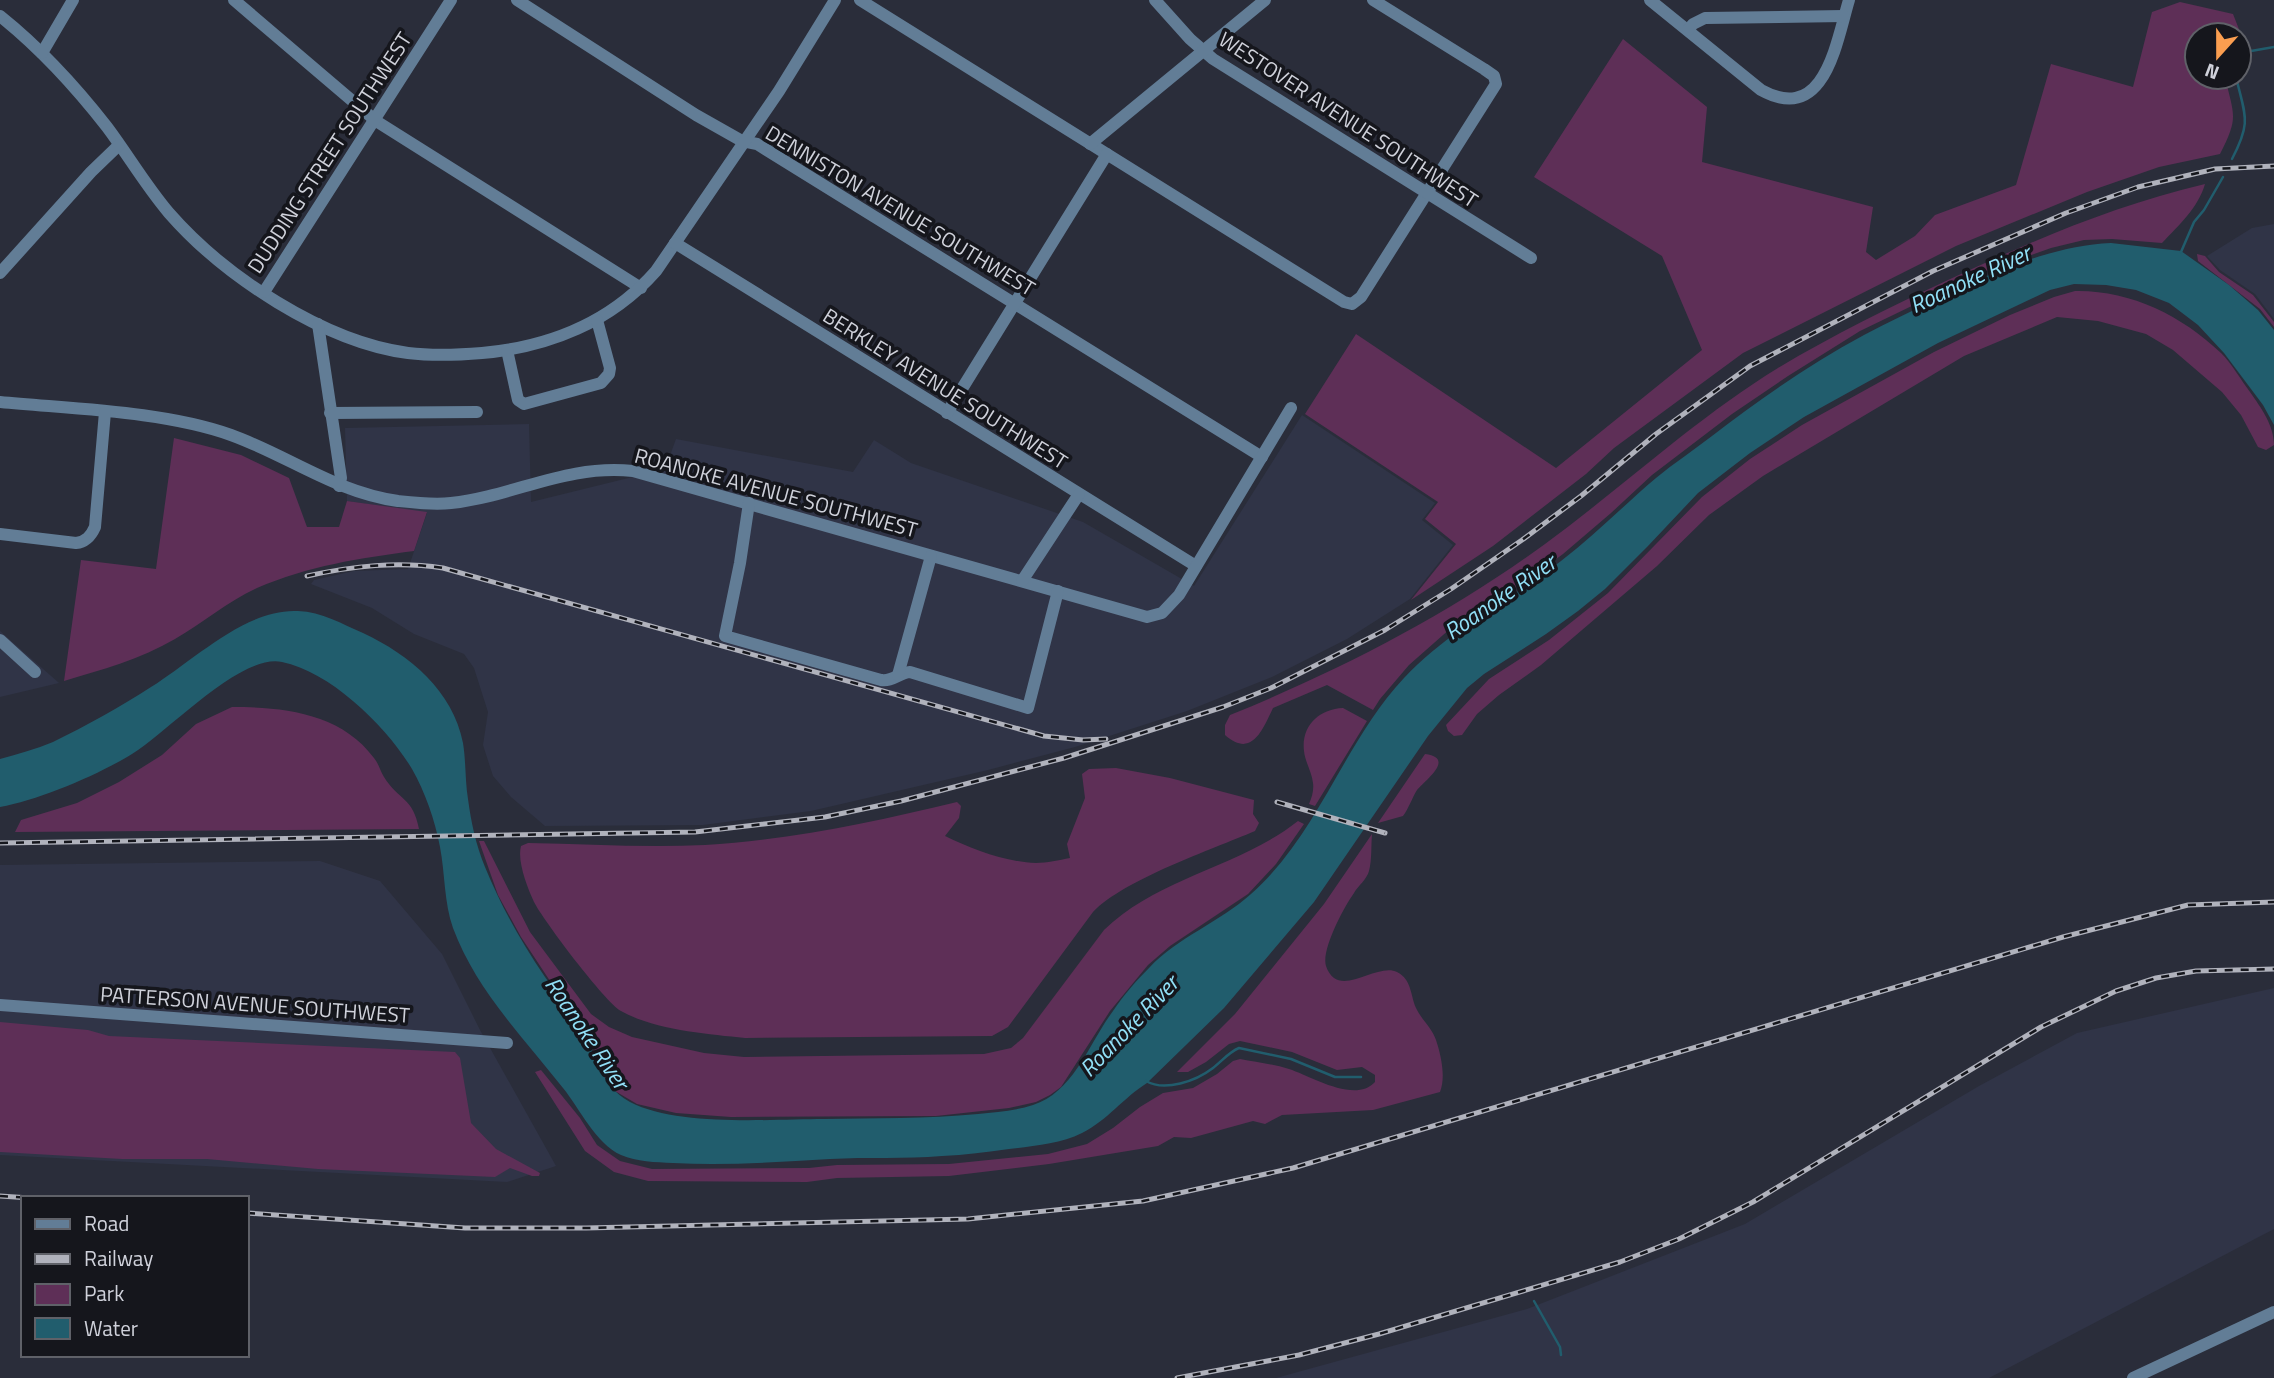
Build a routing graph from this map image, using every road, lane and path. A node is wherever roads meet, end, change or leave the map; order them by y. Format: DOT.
graph roads {
  1 [pos="73,0"];
  2 [pos="234,0"];
  3 [pos="451,0"];
  4 [pos="517,0"];
  5 [pos="835,0"];
  6 [pos="860,0"];
  7 [pos="1155,0"];
  8 [pos="1265,0"];
  9 [pos="1373,0"];
  10 [pos="1650,0"];
  11 [pos="1849,0"];
  12 [pos="0,16"];
  13 [pos="1844,16"];
  14 [pos="1688,30"];
  15 [pos="1204,51"];
  16 [pos="42,53"];
  17 [pos="373,119"];
  18 [pos="744,141"];
  19 [pos="1090,144"];
  20 [pos="119,145"];
  21 [pos="1107,154"];
  22 [pos="1427,193"];
  23 [pos="675,243"];
  24 [pos="1531,258"];
  25 [pos="0,273"];
  26 [pos="641,288"];
  27 [pos="264,292"];
  28 [pos="1015,303"];
  29 [pos="597,320"];
  30 [pos="318,324"];
  31 [pos="507,350"];
  32 [pos="0,402"];
  33 [pos="1291,408"];
  34 [pos="106,412"];
  35 [pos="477,412"];
  36 [pos="330,413"];
  37 [pos="947,413"];
  38 [pos="1262,457"];
  39 [pos="339,486"];
  40 [pos="1079,494"];
  41 [pos="750,503"];
  42 [pos="0,534"];
  43 [pos="931,556"];
  44 [pos="1196,566"];
  45 [pos="1022,581"];
  46 [pos="1058,591"];
  47 [pos="0,640"];
  48 [pos="35,672"];
  49 [pos="898,675"];
  50 [pos="0,1005"];
  51 [pos="507,1043"];
  52 [pos="2274,1312"];
  53 [pos="2133,1378"];
  1 -- 16 [label="street"];
  2 -- 17 [label="street"];
  3 -- 17 [label="street, DUDDING STREET SOUTHWEST"];
  4 -- 18 [label="street, DENNISTON AVENUE SOUTHWEST"];
  5 -- 18 [label="street"];
  6 -- 19 [label="street"];
  7 -- 15 [label="street, WESTOVER AVENUE SOUTHWEST"];
  8 -- 15 [label="street"];
  9 -- 22 [label="street"];
  10 -- 14 [label="street"];
  11 -- 13 [label="street"];
  12 -- 16 [label="street"];
  13 -- 14 [label="street"];
  13 -- 14 [label="street"];
  15 -- 19 [label="street"];
  15 -- 22 [label="street, WESTOVER AVENUE SOUTHWEST"];
  16 -- 20 [label="street"];
  17 -- 26 [label="street"];
  17 -- 27 [label="street, DUDDING STREET SOUTHWEST"];
  18 -- 23 [label="street"];
  18 -- 28 [label="street, DENNISTON AVENUE SOUTHWEST"];
  19 -- 21 [label="street"];
  20 -- 25 [label="street"];
  20 -- 27 [label="street"];
  21 -- 22 [label="street"];
  21 -- 28 [label="street"];
  22 -- 24 [label="street, WESTOVER AVENUE SOUTHWEST"];
  23 -- 26 [label="street"];
  23 -- 37 [label="street, BERKLEY AVENUE SOUTHWEST"];
  26 -- 29 [label="street"];
  27 -- 30 [label="street"];
  28 -- 37 [label="street"];
  28 -- 38 [label="street, DENNISTON AVENUE SOUTHWEST"];
  29 -- 31 [label="street"];
  29 -- 31 [label="street"];
  30 -- 31 [label="street"];
  30 -- 36 [label="street"];
  32 -- 34 [label="street, ROANOKE AVENUE SOUTHWEST"];
  33 -- 38 [label="street, ROANOKE AVENUE SOUTHWEST"];
  34 -- 39 [label="street, ROANOKE AVENUE SOUTHWEST"];
  34 -- 42 [label="street"];
  35 -- 36 [label="street"];
  36 -- 39 [label="street"];
  37 -- 40 [label="street, BERKLEY AVENUE SOUTHWEST"];
  38 -- 44 [label="street, ROANOKE AVENUE SOUTHWEST"];
  39 -- 41 [label="street, ROANOKE AVENUE SOUTHWEST"];
  40 -- 44 [label="street, BERKLEY AVENUE SOUTHWEST"];
  40 -- 45 [label="street"];
  41 -- 43 [label="street, ROANOKE AVENUE SOUTHWEST"];
  41 -- 49 [label="street"];
  43 -- 45 [label="street, ROANOKE AVENUE SOUTHWEST"];
  43 -- 49 [label="street"];
  44 -- 46 [label="street, ROANOKE AVENUE SOUTHWEST"];
  45 -- 46 [label="street, ROANOKE AVENUE SOUTHWEST"];
  46 -- 49 [label="street"];
  47 -- 48 [label="street"];
  50 -- 51 [label="street, PATTERSON AVENUE SOUTHWEST"];
  52 -- 53 [label="street"];
}
